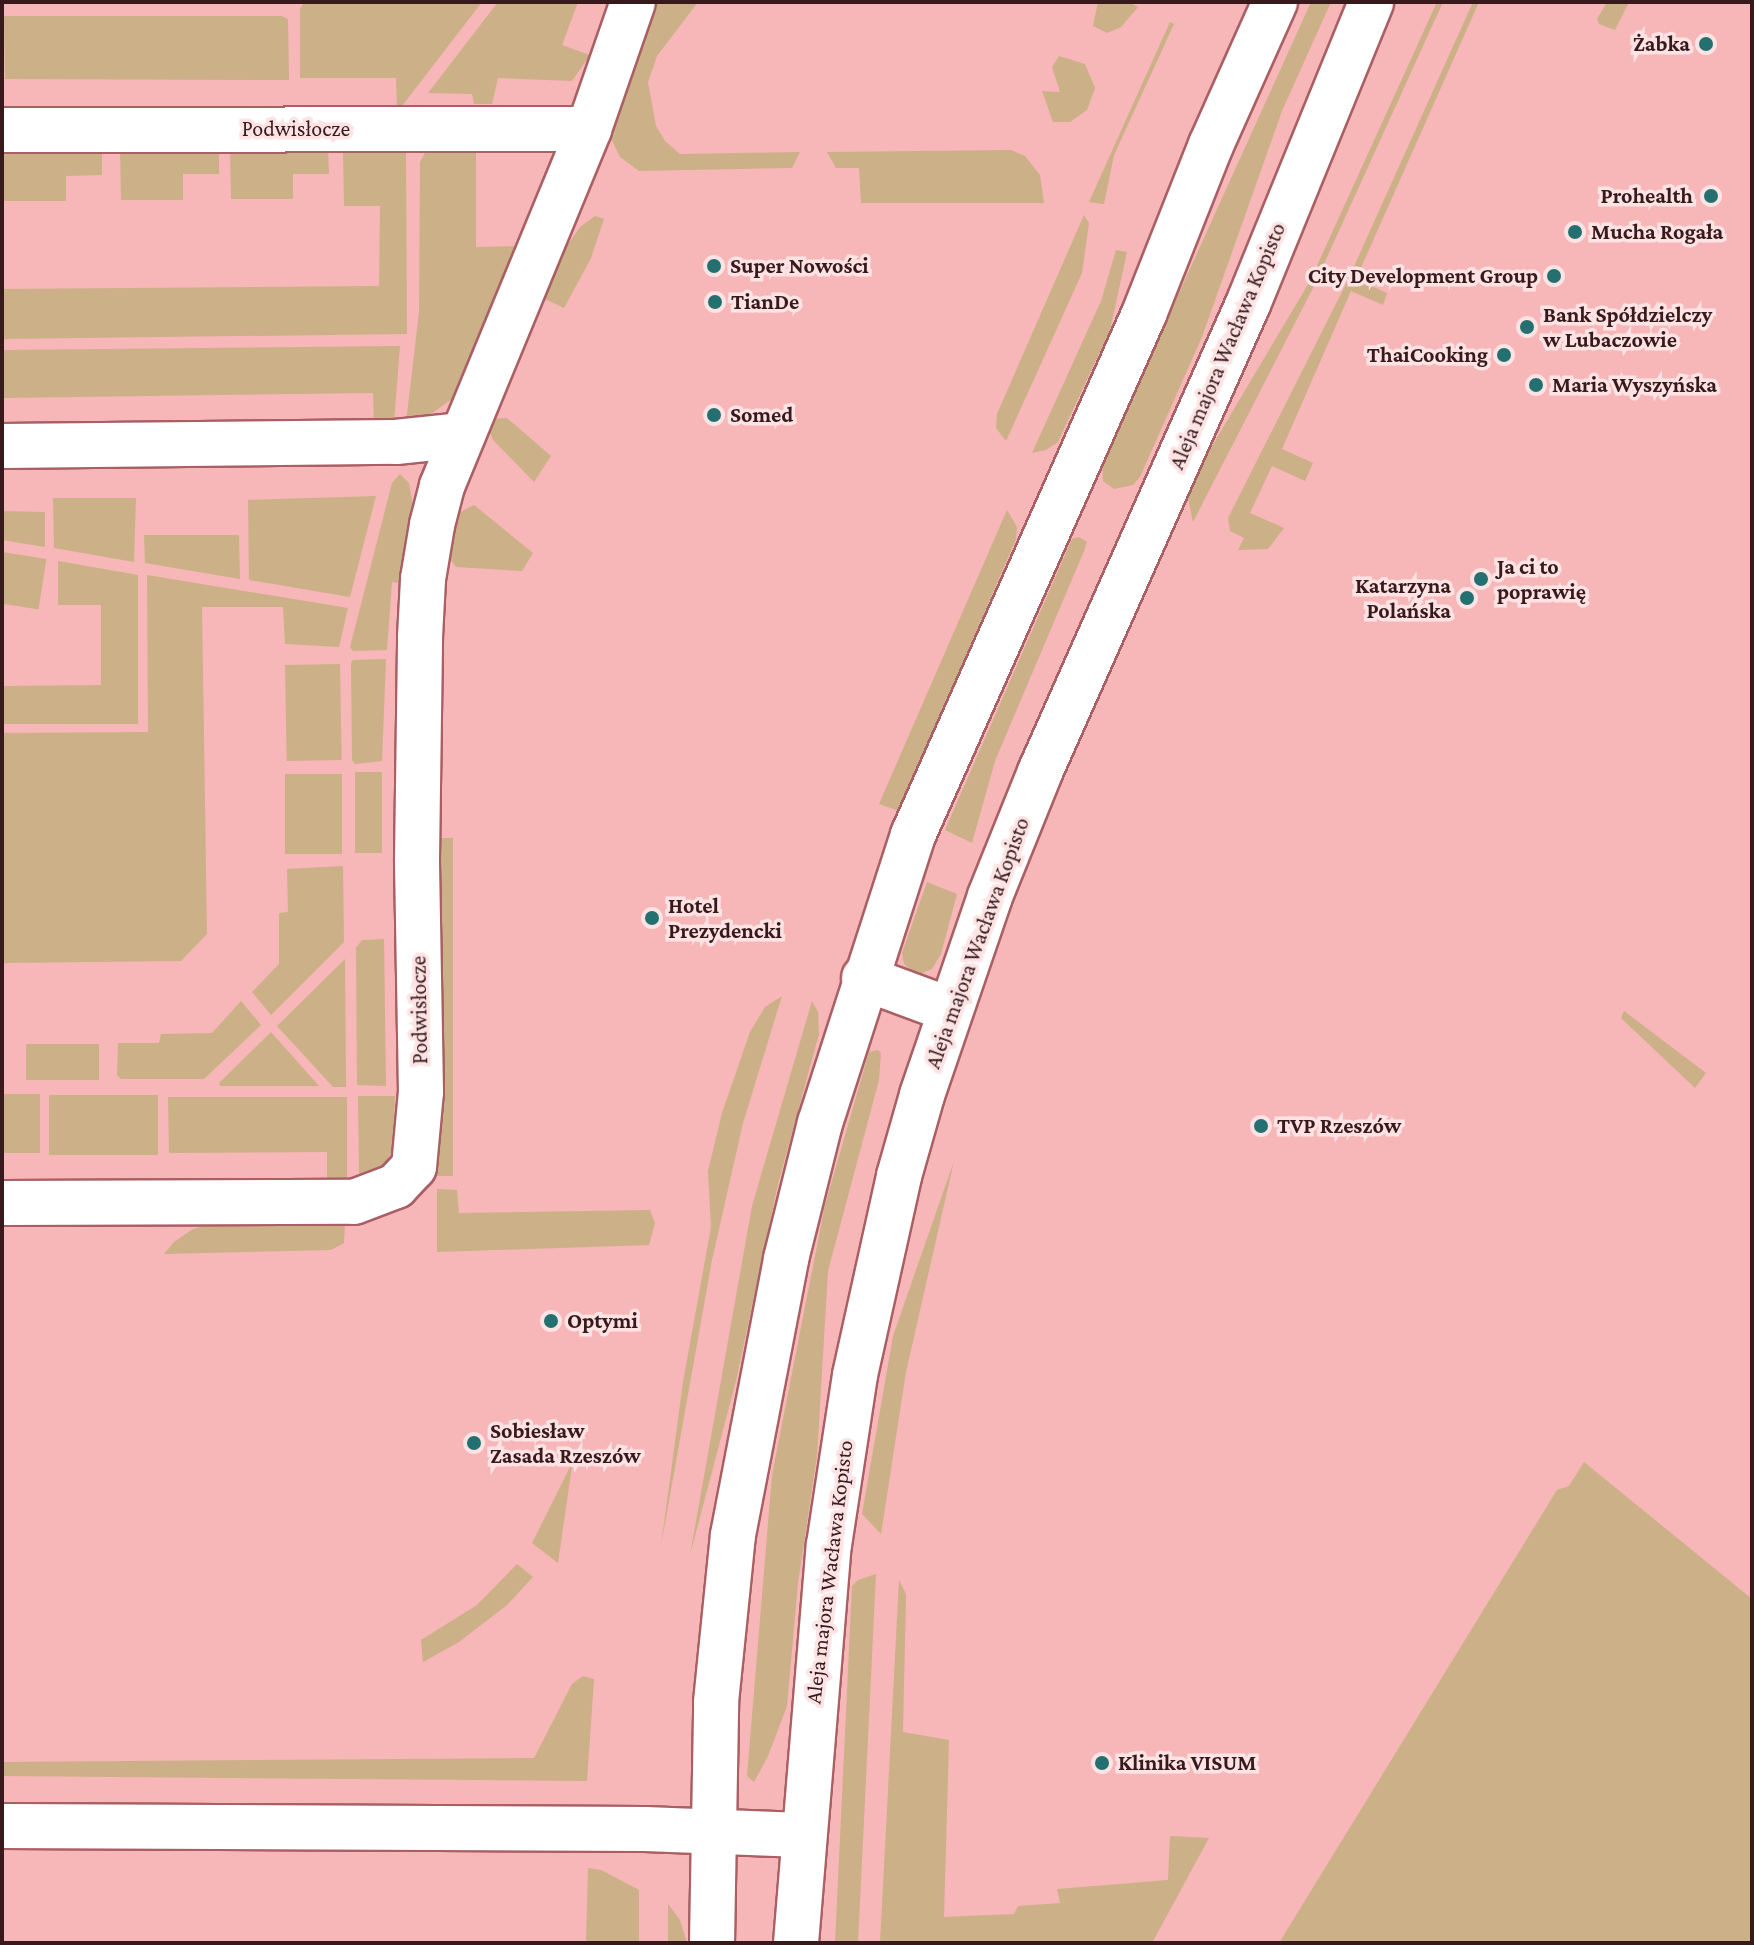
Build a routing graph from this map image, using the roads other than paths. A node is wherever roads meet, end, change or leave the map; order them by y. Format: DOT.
graph roads {
  1 [pos="633,2"];
  2 [pos="1275,2"];
  3 [pos="1371,2"];
  4 [pos="589,129"];
  5 [pos="2,130"];
  6 [pos="463,435"];
  7 [pos="2,446"];
  8 [pos="864,978"];
  9 [pos="950,1010"];
  10 [pos="2,1203"];
  11 [pos="2,1826"];
  12 [pos="712,1832"];
  13 [pos="802,1835"];
  14 [pos="712,1943"];
  15 [pos="796,1943"];
  1 -- 4 [label="main road, Podwisłocze"];
  2 -- 8 [label="main road"];
  3 -- 9 [label="main road, Aleja majora Wacława Kopisto"];
  4 -- 5 [label="main road, Podwisłocze"];
  4 -- 6 [label="main road, Podwisłocze"];
  6 -- 7 [label="main road"];
  6 -- 10 [label="main road, Podwisłocze"];
  8 -- 9 [label="main road"];
  8 -- 12 [label="main road"];
  9 -- 13 [label="main road, Aleja majora Wacława Kopisto"];
  11 -- 12 [label="main road"];
  12 -- 13 [label="main road"];
  12 -- 14 [label="main road"];
  13 -- 15 [label="main road, Aleja majora Wacława Kopisto"];
}
